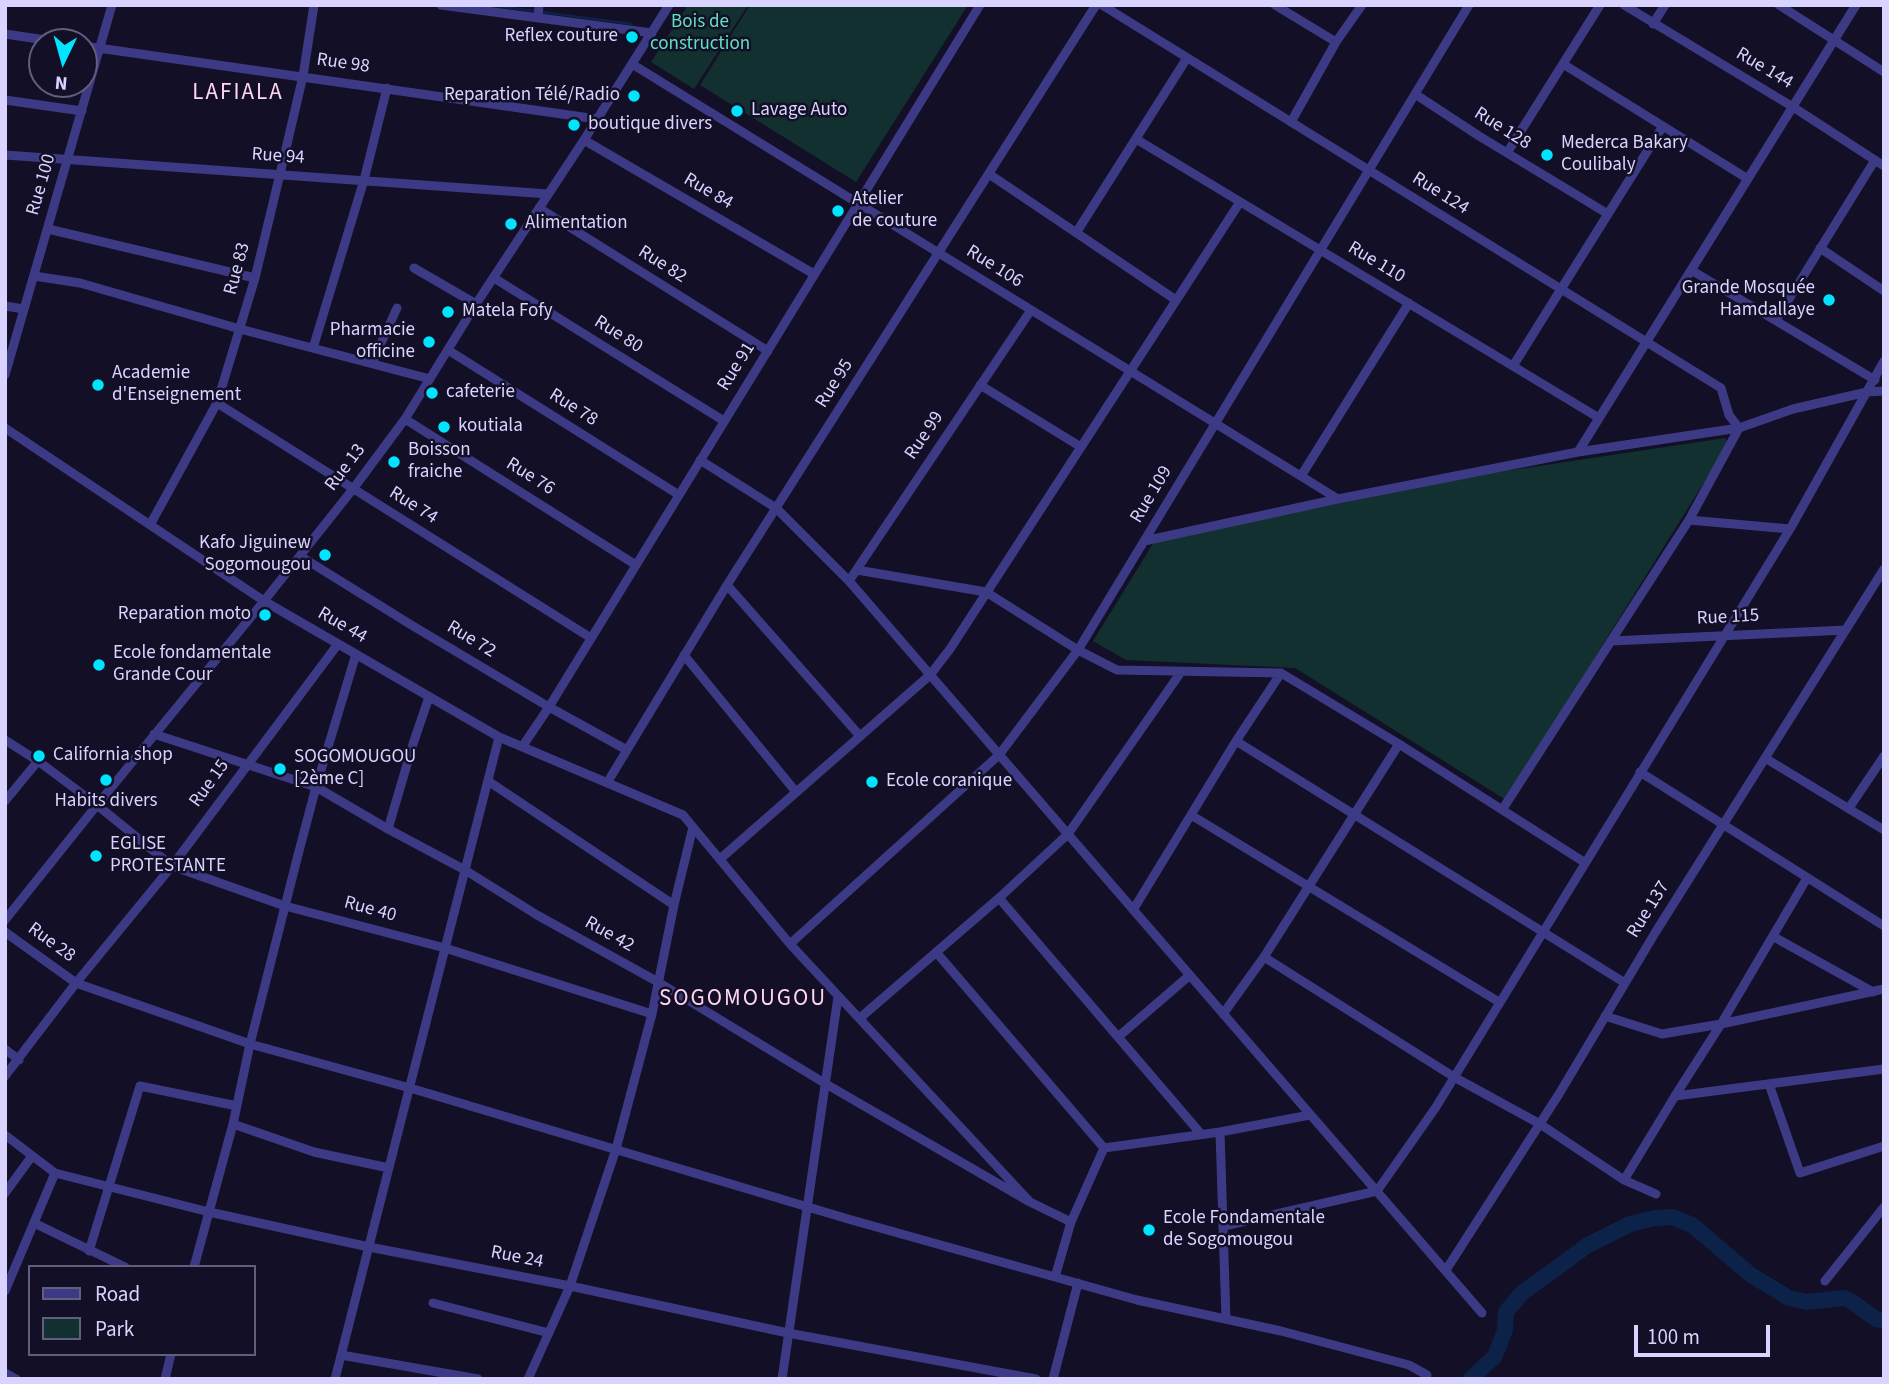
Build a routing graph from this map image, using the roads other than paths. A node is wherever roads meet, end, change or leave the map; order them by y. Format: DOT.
graph roads {
  1 [pos="112,5"];
  2 [pos="314,5"];
  3 [pos="441,5"];
  4 [pos="539,5"];
  5 [pos="669,5"];
  6 [pos="980,5"];
  7 [pos="1096,5"];
  8 [pos="1102,5"];
  9 [pos="1275,5"];
  10 [pos="1362,5"];
  11 [pos="1469,5"];
  12 [pos="1600,5"];
  13 [pos="1624,5"];
  14 [pos="1665,5"];
  15 [pos="1779,5"];
  16 [pos="1856,5"];
  17 [pos="538,18"];
  18 [pos="1653,23"];
  19 [pos="652,33"];
  20 [pos="5,34"];
  21 [pos="28,37"];
  22 [pos="1834,41"];
  23 [pos="1336,43"];
  24 [pos="100,48"];
  25 [pos="1188,58"];
  26 [pos="632,64"];
  27 [pos="1563,64"];
  28 [pos="1884,72"];
  29 [pos="303,76"];
  30 [pos="387,88"];
  31 [pos="1415,94"];
  32 [pos="5,100"];
  33 [pos="1793,107"];
  34 [pos="82,111"];
  35 [pos="597,119"];
  36 [pos="1291,122"];
  37 [pos="1663,126"];
  38 [pos="1136,139"];
  39 [pos="584,140"];
  40 [pos="1507,153"];
  41 [pos="5,155"];
  42 [pos="68,159"];
  43 [pos="1875,160"];
  44 [pos="1884,166"];
  45 [pos="1369,170"];
  46 [pos="280,174"];
  47 [pos="989,174"];
  48 [pos="1748,179"];
  49 [pos="364,180"];
  50 [pos="548,194"];
  51 [pos="1240,202"];
  52 [pos="858,203"];
  53 [pos="539,208"];
  54 [pos="1608,214"];
  55 [pos="48,229"];
  56 [pos="1076,233"];
  57 [pos="1820,248"];
  58 [pos="1321,250"];
  59 [pos="938,253"];
  60 [pos="414,268"];
  61 [pos="1691,270"];
  62 [pos="814,274"];
  63 [pos="34,276"];
  64 [pos="255,278"];
  65 [pos="494,278"];
  66 [pos="1561,289"];
  67 [pos="1884,291"];
  68 [pos="1176,300"];
  69 [pos="1409,303"];
  70 [pos="476,304"];
  71 [pos="5,306"];
  72 [pos="397,308"];
  73 [pos="24,309"];
  74 [pos="1031,310"];
  75 [pos="1776,320"];
  76 [pos="240,329"];
  77 [pos="1646,342"];
  78 [pos="313,348"];
  79 [pos="448,350"];
  80 [pos="768,351"];
  81 [pos="7,359"];
  82 [pos="1884,361"];
  83 [pos="372,363"];
  84 [pos="1513,366"];
  85 [pos="1130,371"];
  86 [pos="5,375"];
  87 [pos="430,379"];
  88 [pos="1875,380"];
  89 [pos="980,385"];
  90 [pos="1884,390"];
  91 [pos="1867,392"];
  92 [pos="217,403"];
  93 [pos="1598,418"];
  94 [pos="405,419"];
  95 [pos="724,421"];
  96 [pos="1215,424"];
  97 [pos="5,428"];
  98 [pos="1739,428"];
  99 [pos="1081,447"];
  100 [pos="1578,452"];
  101 [pos="700,460"];
  102 [pos="1301,476"];
  103 [pos="353,489"];
  104 [pos="679,495"];
  105 [pos="1338,499"];
  106 [pos="776,508"];
  107 [pos="1689,520"];
  108 [pos="150,525"];
  109 [pos="1790,529"];
  110 [pos="1144,541"];
  111 [pos="300,556"];
  112 [pos="636,565"];
  113 [pos="1884,569"];
  114 [pos="857,570"];
  115 [pos="849,581"];
  116 [pos="727,585"];
  117 [pos="986,592"];
  118 [pos="264,601"];
  119 [pos="1846,630"];
  120 [pos="1724,636"];
  121 [pos="591,638"];
  122 [pos="1612,641"];
  123 [pos="338,644"];
  124 [pos="1078,649"];
  125 [pos="356,654"];
  126 [pos="684,655"];
  127 [pos="1181,672"];
  128 [pos="1281,673"];
  129 [pos="930,675"];
  130 [pos="429,697"];
  131 [pos="549,707"];
  132 [pos="154,734"];
  133 [pos="860,736"];
  134 [pos="499,737"];
  135 [pos="5,740"];
  136 [pos="1236,741"];
  137 [pos="1399,744"];
  138 [pos="522,747"];
  139 [pos="627,750"];
  140 [pos="999,755"];
  141 [pos="1884,756"];
  142 [pos="1765,758"];
  143 [pos="38,761"];
  144 [pos="246,765"];
  145 [pos="1640,772"];
  146 [pos="488,780"];
  147 [pos="607,783"];
  148 [pos="316,787"];
  149 [pos="796,792"];
  150 [pos="5,801"];
  151 [pos="97,805"];
  152 [pos="1849,808"];
  153 [pos="1503,810"];
  154 [pos="684,815"];
  155 [pos="1355,815"];
  156 [pos="1191,816"];
  157 [pos="1723,825"];
  158 [pos="693,827"];
  159 [pos="388,829"];
  160 [pos="1884,830"];
  161 [pos="1068,834"];
  162 [pos="720,859"];
  163 [pos="1584,862"];
  164 [pos="172,866"];
  165 [pos="465,870"];
  166 [pos="1807,878"];
  167 [pos="1309,887"];
  168 [pos="999,898"];
  169 [pos="285,905"];
  170 [pos="674,905"];
  171 [pos="1133,910"];
  172 [pos="5,920"];
  173 [pos="1884,926"];
  174 [pos="1542,931"];
  175 [pos="5,932"];
  176 [pos="1774,937"];
  177 [pos="790,944"];
  178 [pos="445,948"];
  179 [pos="936,952"];
  180 [pos="1264,957"];
  181 [pos="1190,975"];
  182 [pos="658,982"];
  183 [pos="76,983"];
  184 [pos="1625,983"];
  185 [pos="1884,989"];
  186 [pos="1873,992"];
  187 [pos="838,996"];
  188 [pos="1499,1002"];
  189 [pos="652,1014"];
  190 [pos="1223,1014"];
  191 [pos="1605,1016"];
  192 [pos="860,1018"];
  193 [pos="1721,1024"];
  194 [pos="1118,1037"];
  195 [pos="250,1044"];
  196 [pos="5,1049"];
  197 [pos="19,1060"];
  198 [pos="1884,1069"];
  199 [pos="5,1076"];
  200 [pos="1454,1077"];
  201 [pos="826,1084"];
  202 [pos="1769,1084"];
  203 [pos="410,1088"];
  204 [pos="1675,1096"];
  205 [pos="237,1106"];
  206 [pos="1310,1115"];
  207 [pos="233,1124"];
  208 [pos="1540,1124"];
  209 [pos="1220,1132"];
  210 [pos="1201,1134"];
  211 [pos="5,1135"];
  212 [pos="1884,1146"];
  213 [pos="616,1149"];
  214 [pos="1104,1149"];
  215 [pos="32,1156"];
  216 [pos="389,1168"];
  217 [pos="55,1172"];
  218 [pos="1624,1180"];
  219 [pos="108,1187"];
  220 [pos="1377,1191"];
  221 [pos="5,1193"];
  222 [pos="1656,1195"];
  223 [pos="1030,1202"];
  224 [pos="807,1206"];
  225 [pos="1884,1207"];
  226 [pos="209,1212"];
  227 [pos="1070,1222"];
  228 [pos="34,1223"];
  229 [pos="1224,1226"];
  230 [pos="369,1247"];
  231 [pos="89,1251"];
  232 [pos="120,1265"];
  233 [pos="195,1265"];
  234 [pos="1446,1270"];
  235 [pos="1055,1277"];
  236 [pos="1825,1282"];
  237 [pos="1078,1283"];
  238 [pos="570,1286"];
  239 [pos="5,1291"];
  240 [pos="433,1303"];
  241 [pos="1482,1313"];
  242 [pos="1226,1320"];
  243 [pos="549,1333"];
  244 [pos="788,1333"];
  245 [pos="341,1354"];
  246 [pos="171,1356"];
  247 [pos="5,1373"];
  248 [pos="1427,1375"];
  249 [pos="16,1379"];
  250 [pos="165,1379"];
  251 [pos="335,1379"];
  252 [pos="478,1379"];
  253 [pos="528,1379"];
  254 [pos="782,1379"];
  255 [pos="1036,1379"];
  256 [pos="1053,1379"];
  1 -- 24 [label="street, Rue 100"];
  2 -- 29 [label="street, Rue 83"];
  3 -- 17 [label="street"];
  4 -- 17 [label="street"];
  5 -- 19 [label="street, Rue 13"];
  6 -- 52 [label="street, Rue 91"];
  7 -- 47 [label="street, Rue 95"];
  8 -- 25 [label="street, Rue 124"];
  9 -- 23 [label="street"];
  10 -- 23 [label="street"];
  11 -- 31 [label="street, Rue 109"];
  12 -- 27 [label="street"];
  13 -- 18 [label="street, Rue 144"];
  14 -- 18 [label="street"];
  15 -- 22 [label="street"];
  16 -- 22 [label="street"];
  17 -- 19 [label="street"];
  18 -- 33 [label="street, Rue 144"];
  19 -- 26 [label="street, Rue 13"];
  20 -- 21 [label="street"];
  22 -- 28 [label="street"];
  22 -- 33 [label="street"];
  23 -- 36 [label="street"];
  24 -- 29 [label="street, Rue 98"];
  24 -- 34 [label="street, Rue 100"];
  25 -- 36 [label="street, Rue 124"];
  25 -- 38 [label="street"];
  26 -- 35 [label="street, Rue 13"];
  26 -- 52 [label="street, Rue 106"];
  27 -- 37 [label="street"];
  27 -- 40 [label="street"];
  29 -- 30 [label="street, Rue 98"];
  29 -- 46 [label="street, Rue 83"];
  30 -- 35 [label="street, Rue 98"];
  30 -- 49 [label="street"];
  31 -- 40 [label="street, Rue 128"];
  31 -- 45 [label="street, Rue 109"];
  32 -- 34 [label="street"];
  33 -- 43 [label="street, Rue 144"];
  33 -- 48 [label="street"];
  34 -- 42 [label="street, Rue 100"];
  35 -- 39 [label="street, Rue 13"];
  36 -- 45 [label="street, Rue 124"];
  37 -- 48 [label="street"];
  37 -- 54 [label="street"];
  38 -- 51 [label="street, Rue 110"];
  38 -- 56 [label="street"];
  39 -- 50 [label="street, Rue 13"];
  39 -- 62 [label="street, Rue 84"];
  40 -- 54 [label="street, Rue 128"];
  41 -- 42 [label="street, Rue 94"];
  42 -- 46 [label="street, Rue 94"];
  42 -- 55 [label="street, Rue 100"];
  43 -- 44 [label="street, Rue 144"];
  43 -- 57 [label="street"];
  45 -- 58 [label="street, Rue 109"];
  45 -- 66 [label="street, Rue 124"];
  46 -- 49 [label="street, Rue 94"];
  46 -- 64 [label="street, Rue 83"];
  47 -- 56 [label="street"];
  47 -- 59 [label="street, Rue 95"];
  48 -- 61 [label="street"];
  49 -- 50 [label="street, Rue 94"];
  49 -- 78 [label="street"];
  50 -- 53 [label="street, Rue 13"];
  51 -- 58 [label="street, Rue 110"];
  51 -- 68 [label="street"];
  52 -- 59 [label="street, Rue 106"];
  52 -- 62 [label="street, Rue 91"];
  53 -- 65 [label="street, Rue 13"];
  53 -- 80 [label="street, Rue 82"];
  54 -- 66 [label="street"];
  55 -- 63 [label="street, Rue 100"];
  55 -- 64 [label="street"];
  56 -- 68 [label="street"];
  57 -- 67 [label="street"];
  57 -- 75 [label="street"];
  58 -- 69 [label="street, Rue 110"];
  58 -- 96 [label="street, Rue 109"];
  59 -- 74 [label="street, Rue 106"];
  59 -- 106 [label="street, Rue 95"];
  60 -- 70 [label="street"];
  61 -- 75 [label="street"];
  61 -- 77 [label="street"];
  62 -- 80 [label="street, Rue 91"];
  63 -- 73 [label="street, Rue 100"];
  63 -- 76 [label="street"];
  64 -- 76 [label="street, Rue 83"];
  65 -- 70 [label="street, Rue 13"];
  65 -- 95 [label="street, Rue 80"];
  66 -- 77 [label="street, Rue 124"];
  66 -- 84 [label="street"];
  68 -- 85 [label="street"];
  69 -- 84 [label="street, Rue 110"];
  69 -- 102 [label="street"];
  70 -- 79 [label="street, Rue 13"];
  71 -- 73 [label="street"];
  72 -- 83 [label="street"];
  73 -- 81 [label="street, Rue 100"];
  74 -- 85 [label="street, Rue 106"];
  74 -- 89 [label="street, Rue 99"];
  75 -- 88 [label="street"];
  76 -- 78 [label="street"];
  76 -- 92 [label="street, Rue 83"];
  77 -- 93 [label="street"];
  77 -- 98 [label="street, Rue 124"];
  78 -- 83 [label="street"];
  79 -- 87 [label="street, Rue 13"];
  79 -- 104 [label="street, Rue 78"];
  80 -- 95 [label="street, Rue 91"];
  81 -- 86 [label="street, Rue 100"];
  82 -- 88 [label="street"];
  83 -- 87 [label="street"];
  84 -- 93 [label="street, Rue 110"];
  85 -- 96 [label="street, Rue 106"];
  85 -- 99 [label="street"];
  87 -- 94 [label="street, Rue 13"];
  88 -- 91 [label="street"];
  89 -- 99 [label="street"];
  89 -- 114 [label="street, Rue 99"];
  90 -- 91 [label="street"];
  91 -- 98 [label="street"];
  91 -- 109 [label="street"];
  92 -- 103 [label="street, Rue 74"];
  92 -- 108 [label="street, Rue 83"];
  93 -- 100 [label="street"];
  94 -- 103 [label="street, Rue 13"];
  94 -- 112 [label="street, Rue 76"];
  95 -- 101 [label="street, Rue 91"];
  96 -- 102 [label="street, Rue 106"];
  96 -- 110 [label="street, Rue 109"];
  97 -- 108 [label="street, Rue 44"];
  98 -- 100 [label="street"];
  98 -- 107 [label="street"];
  99 -- 117 [label="street"];
  100 -- 105 [label="street"];
  101 -- 104 [label="street, Rue 91"];
  101 -- 106 [label="street"];
  102 -- 105 [label="street, Rue 106"];
  103 -- 111 [label="street, Rue 13"];
  103 -- 121 [label="street, Rue 74"];
  104 -- 112 [label="street, Rue 91"];
  105 -- 110 [label="street"];
  106 -- 115 [label="street"];
  106 -- 116 [label="street, Rue 95"];
  107 -- 109 [label="street"];
  107 -- 122 [label="street"];
  108 -- 118 [label="street, Rue 44"];
  109 -- 120 [label="street"];
  110 -- 124 [label="street, Rue 109"];
  111 -- 118 [label="street, Rue 13"];
  111 -- 131 [label="street, Rue 72"];
  112 -- 121 [label="street, Rue 91"];
  113 -- 119 [label="street, Rue 137"];
  114 -- 115 [label="street, Rue 99"];
  114 -- 117 [label="street"];
  115 -- 129 [label="street"];
  116 -- 126 [label="street, Rue 95"];
  116 -- 133 [label="street"];
  117 -- 124 [label="street"];
  117 -- 129 [label="street"];
  118 -- 123 [label="street, Rue 44"];
  118 -- 132 [label="street, Rue 13"];
  119 -- 120 [label="street, Rue 115"];
  119 -- 142 [label="street, Rue 137"];
  120 -- 122 [label="street, Rue 115"];
  120 -- 145 [label="street"];
  121 -- 131 [label="street, Rue 91"];
  122 -- 153 [label="street"];
  123 -- 125 [label="street, Rue 44"];
  123 -- 144 [label="street, Rue 15"];
  124 -- 127 [label="street"];
  124 -- 140 [label="street, Rue 109"];
  125 -- 130 [label="street, Rue 44"];
  125 -- 148 [label="street"];
  126 -- 139 [label="street, Rue 95"];
  126 -- 149 [label="street"];
  127 -- 128 [label="street"];
  127 -- 161 [label="street"];
  128 -- 136 [label="street"];
  128 -- 137 [label="street"];
  129 -- 133 [label="street"];
  129 -- 140 [label="street"];
  130 -- 134 [label="street, Rue 44"];
  130 -- 159 [label="street"];
  131 -- 138 [label="street, Rue 91"];
  131 -- 139 [label="street, Rue 72"];
  132 -- 144 [label="street, Rue 42"];
  132 -- 151 [label="street, Rue 13"];
  133 -- 149 [label="street"];
  134 -- 138 [label="street, Rue 44"];
  134 -- 146 [label="street"];
  135 -- 143 [label="street, Rue 40"];
  136 -- 155 [label="street"];
  136 -- 156 [label="street"];
  137 -- 153 [label="street"];
  137 -- 155 [label="street"];
  138 -- 147 [label="street, Rue 44"];
  139 -- 147 [label="street, Rue 95"];
  140 -- 161 [label="street"];
  140 -- 177 [label="street, Rue 109"];
  141 -- 152 [label="street"];
  142 -- 152 [label="street"];
  142 -- 157 [label="street, Rue 137"];
  143 -- 150 [label="street"];
  143 -- 151 [label="street, Rue 40"];
  144 -- 148 [label="street, Rue 42"];
  144 -- 164 [label="street, Rue 15"];
  145 -- 157 [label="street"];
  145 -- 163 [label="street"];
  146 -- 165 [label="street"];
  146 -- 170 [label="street"];
  147 -- 154 [label="street, Rue 44"];
  148 -- 159 [label="street, Rue 42"];
  148 -- 169 [label="street"];
  149 -- 162 [label="street"];
  151 -- 164 [label="street, Rue 40"];
  151 -- 172 [label="street, Rue 13"];
  152 -- 160 [label="street"];
  153 -- 163 [label="street"];
  154 -- 158 [label="street, Rue 42"];
  155 -- 167 [label="street"];
  155 -- 174 [label="street"];
  156 -- 167 [label="street"];
  156 -- 171 [label="street"];
  157 -- 166 [label="street"];
  157 -- 184 [label="street, Rue 137"];
  158 -- 162 [label="street, Rue 42"];
  158 -- 170 [label="street"];
  159 -- 165 [label="street, Rue 42"];
  161 -- 168 [label="street"];
  161 -- 171 [label="street"];
  162 -- 177 [label="street, Rue 42"];
  163 -- 174 [label="street"];
  164 -- 169 [label="street, Rue 40"];
  164 -- 183 [label="street, Rue 15"];
  165 -- 178 [label="street"];
  165 -- 182 [label="street, Rue 42"];
  166 -- 173 [label="street"];
  166 -- 176 [label="street"];
  167 -- 180 [label="street"];
  167 -- 188 [label="street"];
  168 -- 179 [label="street"];
  168 -- 194 [label="street"];
  169 -- 178 [label="street, Rue 40"];
  169 -- 195 [label="street"];
  170 -- 182 [label="street"];
  171 -- 181 [label="street"];
  174 -- 184 [label="street"];
  174 -- 188 [label="street"];
  175 -- 183 [label="street, Rue 28"];
  176 -- 186 [label="street"];
  176 -- 193 [label="street"];
  177 -- 187 [label="street, Rue 42"];
  178 -- 189 [label="street, Rue 40"];
  178 -- 203 [label="street"];
  179 -- 192 [label="street"];
  179 -- 214 [label="street"];
  180 -- 190 [label="street"];
  180 -- 200 [label="street"];
  181 -- 190 [label="street"];
  181 -- 194 [label="street"];
  182 -- 189 [label="street"];
  182 -- 201 [label="street, Rue 42"];
  183 -- 195 [label="street, Rue 28"];
  183 -- 197 [label="street, Rue 15"];
  184 -- 191 [label="street, Rue 137"];
  185 -- 186 [label="street"];
  186 -- 193 [label="street"];
  187 -- 192 [label="street, Rue 42"];
  187 -- 201 [label="street"];
  188 -- 200 [label="street"];
  189 -- 213 [label="street"];
  190 -- 206 [label="street"];
  191 -- 193 [label="street"];
  191 -- 208 [label="street, Rue 137"];
  192 -- 223 [label="street, Rue 42"];
  193 -- 204 [label="street"];
  194 -- 210 [label="street"];
  195 -- 203 [label="street, Rue 28"];
  195 -- 205 [label="street"];
  196 -- 197 [label="street"];
  197 -- 199 [label="street, Rue 15"];
  198 -- 202 [label="street"];
  200 -- 208 [label="street"];
  200 -- 220 [label="street"];
  201 -- 223 [label="street, Rue 42"];
  201 -- 224 [label="street"];
  202 -- 204 [label="street"];
  202 -- 212 [label="street"];
  203 -- 213 [label="street, Rue 28"];
  203 -- 216 [label="street"];
  204 -- 218 [label="street"];
  205 -- 207 [label="street"];
  205 -- 219 [label="street"];
  206 -- 209 [label="street"];
  206 -- 220 [label="street"];
  207 -- 216 [label="street"];
  207 -- 226 [label="street"];
  208 -- 218 [label="street"];
  208 -- 234 [label="street, Rue 137"];
  209 -- 210 [label="street"];
  209 -- 229 [label="street"];
  210 -- 214 [label="street"];
  211 -- 215 [label="street, Rue 24"];
  213 -- 224 [label="street, Rue 28"];
  213 -- 238 [label="street"];
  214 -- 227 [label="street"];
  215 -- 217 [label="street, Rue 24"];
  215 -- 221 [label="street"];
  216 -- 230 [label="street"];
  217 -- 219 [label="street, Rue 24"];
  217 -- 228 [label="street"];
  218 -- 222 [label="street"];
  219 -- 226 [label="street, Rue 24"];
  219 -- 231 [label="street"];
  220 -- 229 [label="street"];
  220 -- 234 [label="street"];
  223 -- 227 [label="street, Rue 42"];
  224 -- 235 [label="street, Rue 28"];
  224 -- 244 [label="street"];
  225 -- 236 [label="street"];
  226 -- 230 [label="street, Rue 24"];
  226 -- 233 [label="street"];
  227 -- 235 [label="street"];
  228 -- 231 [label="street"];
  228 -- 239 [label="street"];
  229 -- 242 [label="street"];
  230 -- 238 [label="street, Rue 24"];
  230 -- 245 [label="street"];
  231 -- 232 [label="street"];
  234 -- 241 [label="street"];
  235 -- 237 [label="street, Rue 28"];
  237 -- 242 [label="street, Rue 28"];
  237 -- 256 [label="street"];
  238 -- 243 [label="street"];
  238 -- 244 [label="street, Rue 24"];
  240 -- 243 [label="street"];
  242 -- 248 [label="street, Rue 28"];
  243 -- 253 [label="street"];
  244 -- 254 [label="street"];
  244 -- 255 [label="street, Rue 24"];
  245 -- 251 [label="street"];
  245 -- 252 [label="street"];
  246 -- 250 [label="street"];
  247 -- 249 [label="street"];
}
